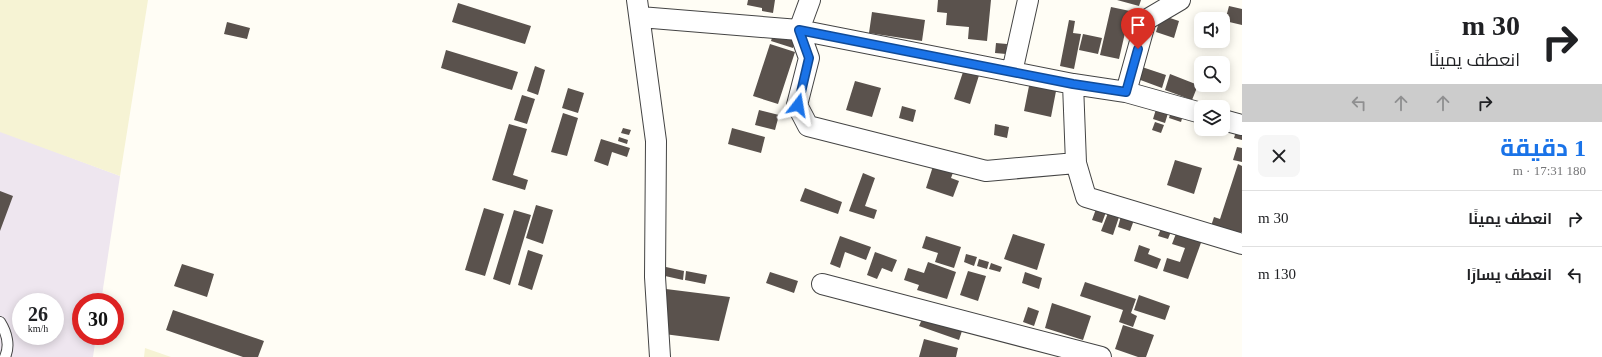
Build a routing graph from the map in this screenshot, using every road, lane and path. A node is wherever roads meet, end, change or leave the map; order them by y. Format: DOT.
graph roads {
  1 [pos="810,0"];
  2 [pos="1028,0"];
  3 [pos="1180,0"];
  4 [pos="638,8"];
  5 [pos="799,30"];
  6 [pos="1012,72"];
  7 [pos="1073,84"];
  8 [pos="1126,92"];
  9 [pos="1194,111"];
  10 [pos="1230,122"];
  11 [pos="1242,125"];
  12 [pos="1076,163"];
  13 [pos="1242,244"];
  14 [pos="822,284"];
  15 [pos="0,322"];
  16 [pos="5,357"];
  17 [pos="660,357"];
  18 [pos="1101,357"];
  1 -- 5 [label="street"];
  2 -- 6 [label="street"];
  3 -- 8 [label="street"];
  4 -- 5 [label="street"];
  4 -- 17 [label="street"];
  5 -- 6 [label="street"];
  5 -- 12 [label="street"];
  6 -- 7 [label="street"];
  7 -- 8 [label="street"];
  7 -- 12 [label="street"];
  8 -- 9 [label="street"];
  10 -- 11 [label="street"];
  12 -- 13 [label="street"];
  14 -- 18 [label="street"];
  15 -- 16 [label="lane"];
}
